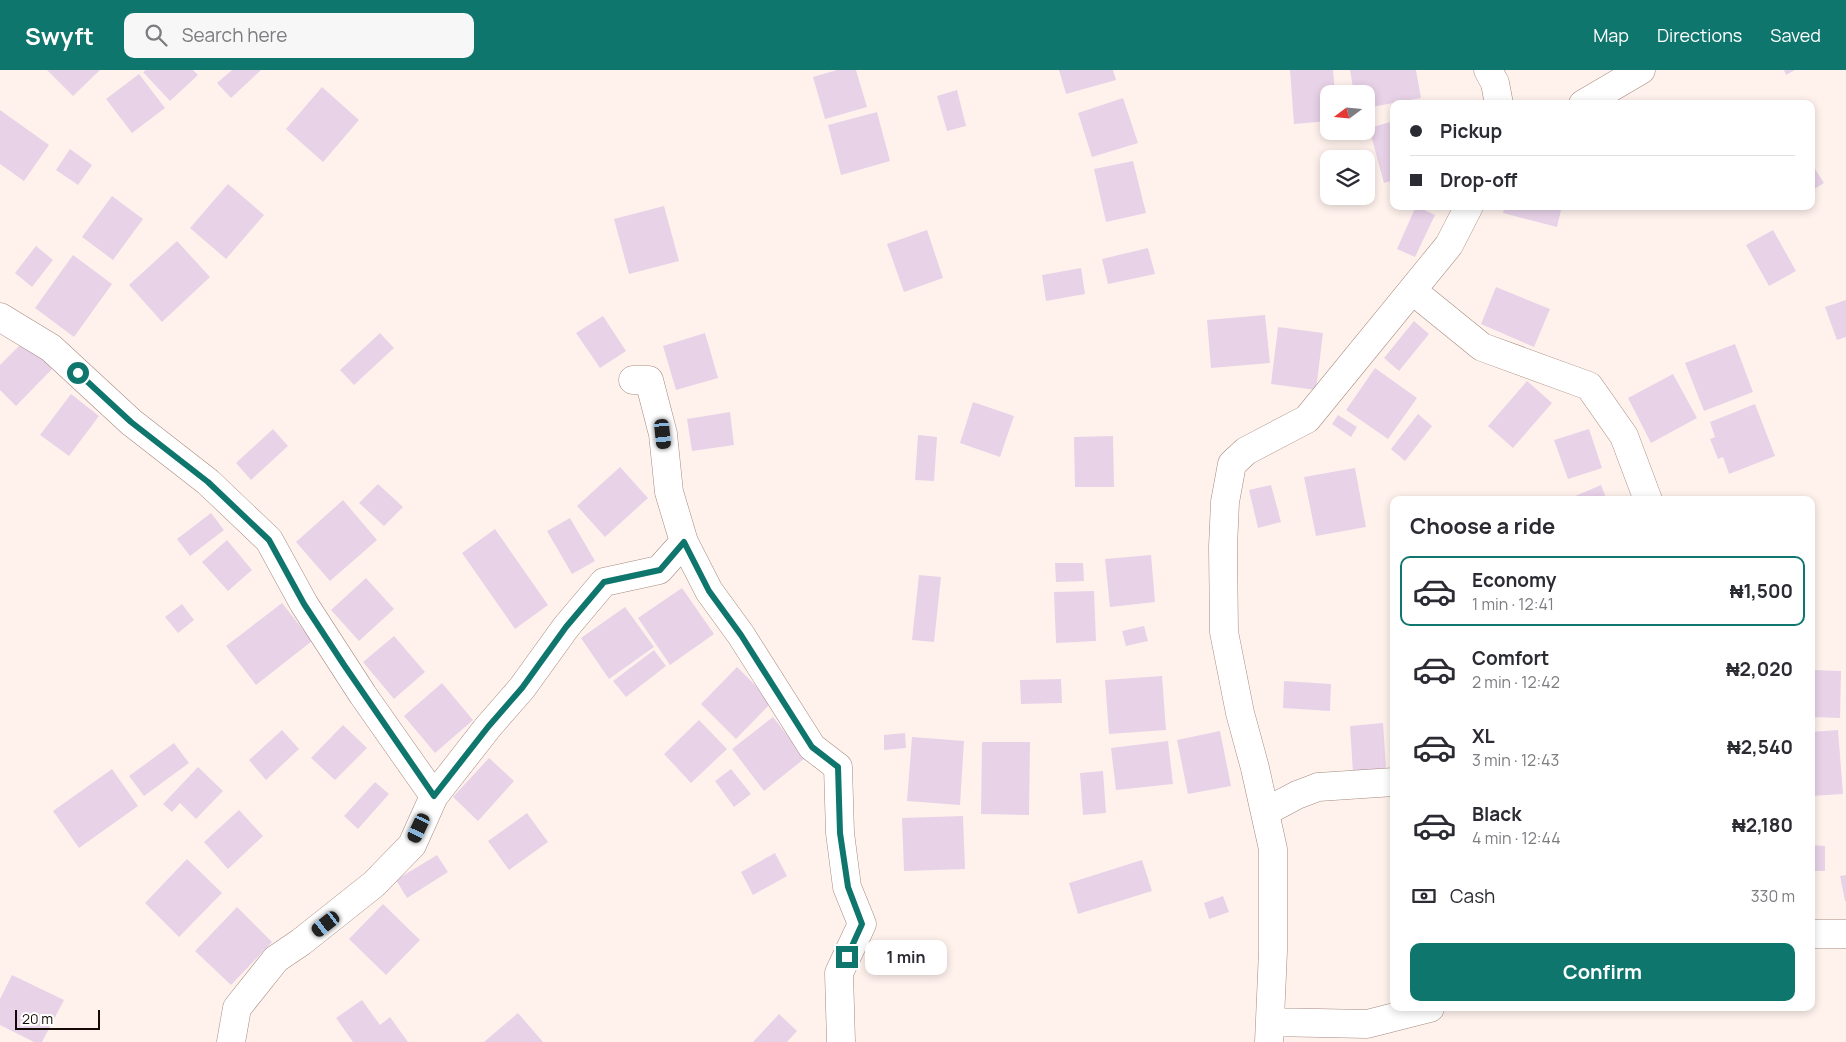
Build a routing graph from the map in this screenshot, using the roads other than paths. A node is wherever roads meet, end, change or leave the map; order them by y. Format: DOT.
graph roads {
  1 [pos="1488,70"];
  2 [pos="1641,70"];
  3 [pos="1499,100"];
  4 [pos="1590,100"];
  5 [pos="1467,210"];
  6 [pos="1413,291"];
  7 [pos="0,317"];
  8 [pos="634,380"];
  9 [pos="1646,496"];
  10 [pos="684,542"];
  11 [pos="1390,782"];
  12 [pos="434,796"];
  13 [pos="1265,812"];
  14 [pos="1815,934"];
  15 [pos="1846,934"];
  16 [pos="1418,1011"];
  17 [pos="1269,1032"];
  18 [pos="231,1042"];
  19 [pos="840,1042"];
  1 -- 3 [label="street"];
  2 -- 4 [label="street"];
  5 -- 6 [label="street"];
  6 -- 9 [label="street"];
  6 -- 13 [label="street"];
  7 -- 12 [label="street"];
  8 -- 10 [label="street"];
  10 -- 12 [label="street"];
  10 -- 19 [label="street"];
  11 -- 13 [label="street"];
  12 -- 18 [label="street"];
  13 -- 17 [label="street"];
  14 -- 15 [label="street"];
  16 -- 17 [label="street"];
}
